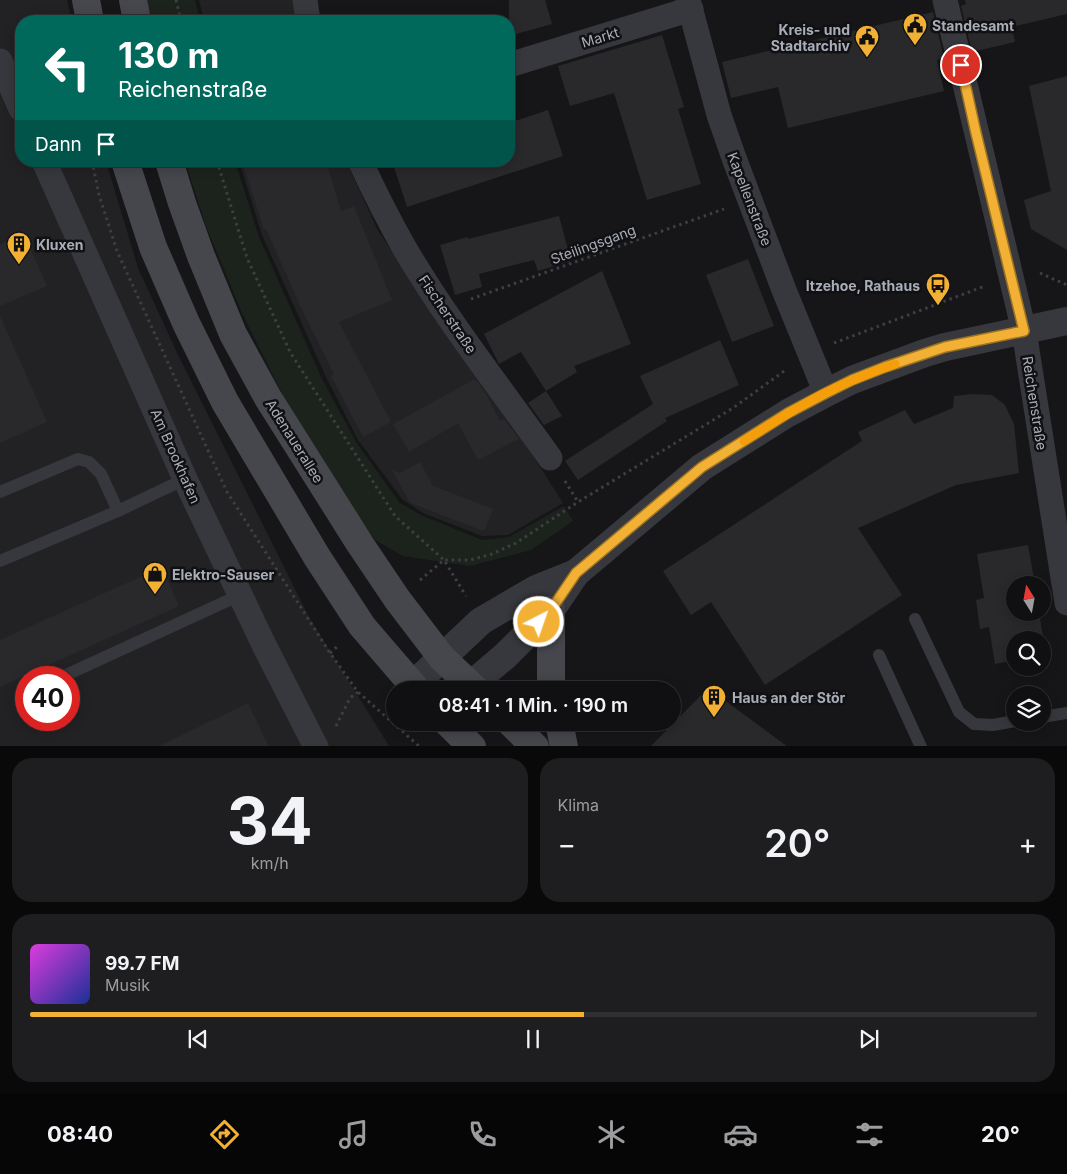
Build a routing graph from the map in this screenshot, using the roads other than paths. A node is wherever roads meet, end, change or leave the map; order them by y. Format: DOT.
graph roads {
  1 [pos="86,0"];
  2 [pos="133,0"];
  3 [pos="305,0"];
  4 [pos="945,0"];
  5 [pos="689,5"];
  6 [pos="89,15"];
  7 [pos="135,15"];
  8 [pos="307,15"];
  9 [pos="0,61"];
  10 [pos="515,63"];
  11 [pos="15,95"];
  12 [pos="47,167"];
  13 [pos="128,167"];
  14 [pos="171,167"];
  15 [pos="363,167"];
  16 [pos="1067,321"];
  17 [pos="1024,331"];
  18 [pos="826,393"];
  19 [pos="550,458"];
  20 [pos="185,479"];
  21 [pos="0,492"];
  22 [pos="118,511"];
  23 [pos="0,561"];
  24 [pos="576,573"];
  25 [pos="240,595"];
  26 [pos="1067,603"];
  27 [pos="551,610"];
  28 [pos="915,619"];
  29 [pos="879,655"];
  30 [pos="442,658"];
  31 [pos="80,669"];
  32 [pos="410,681"];
  33 [pos="421,681"];
  34 [pos="464,681"];
  35 [pos="478,681"];
  36 [pos="551,681"];
  37 [pos="1067,713"];
  38 [pos="1051,716"];
  39 [pos="1006,723"];
  40 [pos="456,731"];
  41 [pos="519,731"];
  42 [pos="561,731"];
  43 [pos="325,738"];
  44 [pos="472,746"];
  45 [pos="535,746"];
  46 [pos="564,746"];
  47 [pos="921,746"];
  1 -- 6 [label="main road"];
  2 -- 7 [label="main road"];
  3 -- 8 [label="street"];
  4 -- 17 [label="street, Reichenstraße"];
  5 -- 10 [label="street, Markt"];
  5 -- 18 [label="street, Kapellenstraße"];
  9 -- 11 [label="street"];
  12 -- 20 [label="street, Am Brookhafen"];
  13 -- 32 [label="main road"];
  14 -- 30 [label="main road, Adenauerallee"];
  15 -- 19 [label="street, Fischerstraße"];
  16 -- 17 [label="street"];
  17 -- 18 [label="street"];
  17 -- 26 [label="street, Reichenstraße"];
  18 -- 24 [label="street"];
  20 -- 22 [label="lane"];
  20 -- 25 [label="street, Am Brookhafen"];
  21 -- 22 [label="lane"];
  22 -- 23 [label="lane"];
  24 -- 27 [label="street"];
  24 -- 30 [label="street"];
  25 -- 31 [label="lane"];
  25 -- 43 [label="street, Am Brookhafen"];
  27 -- 35 [label="street"];
  27 -- 36 [label="main road"];
  28 -- 39 [label="lane"];
  29 -- 47 [label="lane"];
  30 -- 33 [label="street"];
  30 -- 34 [label="main road, Adenauerallee"];
  37 -- 38 [label="lane"];
  40 -- 44 [label="main road"];
  41 -- 45 [label="main road"];
  42 -- 46 [label="main road"];
}
